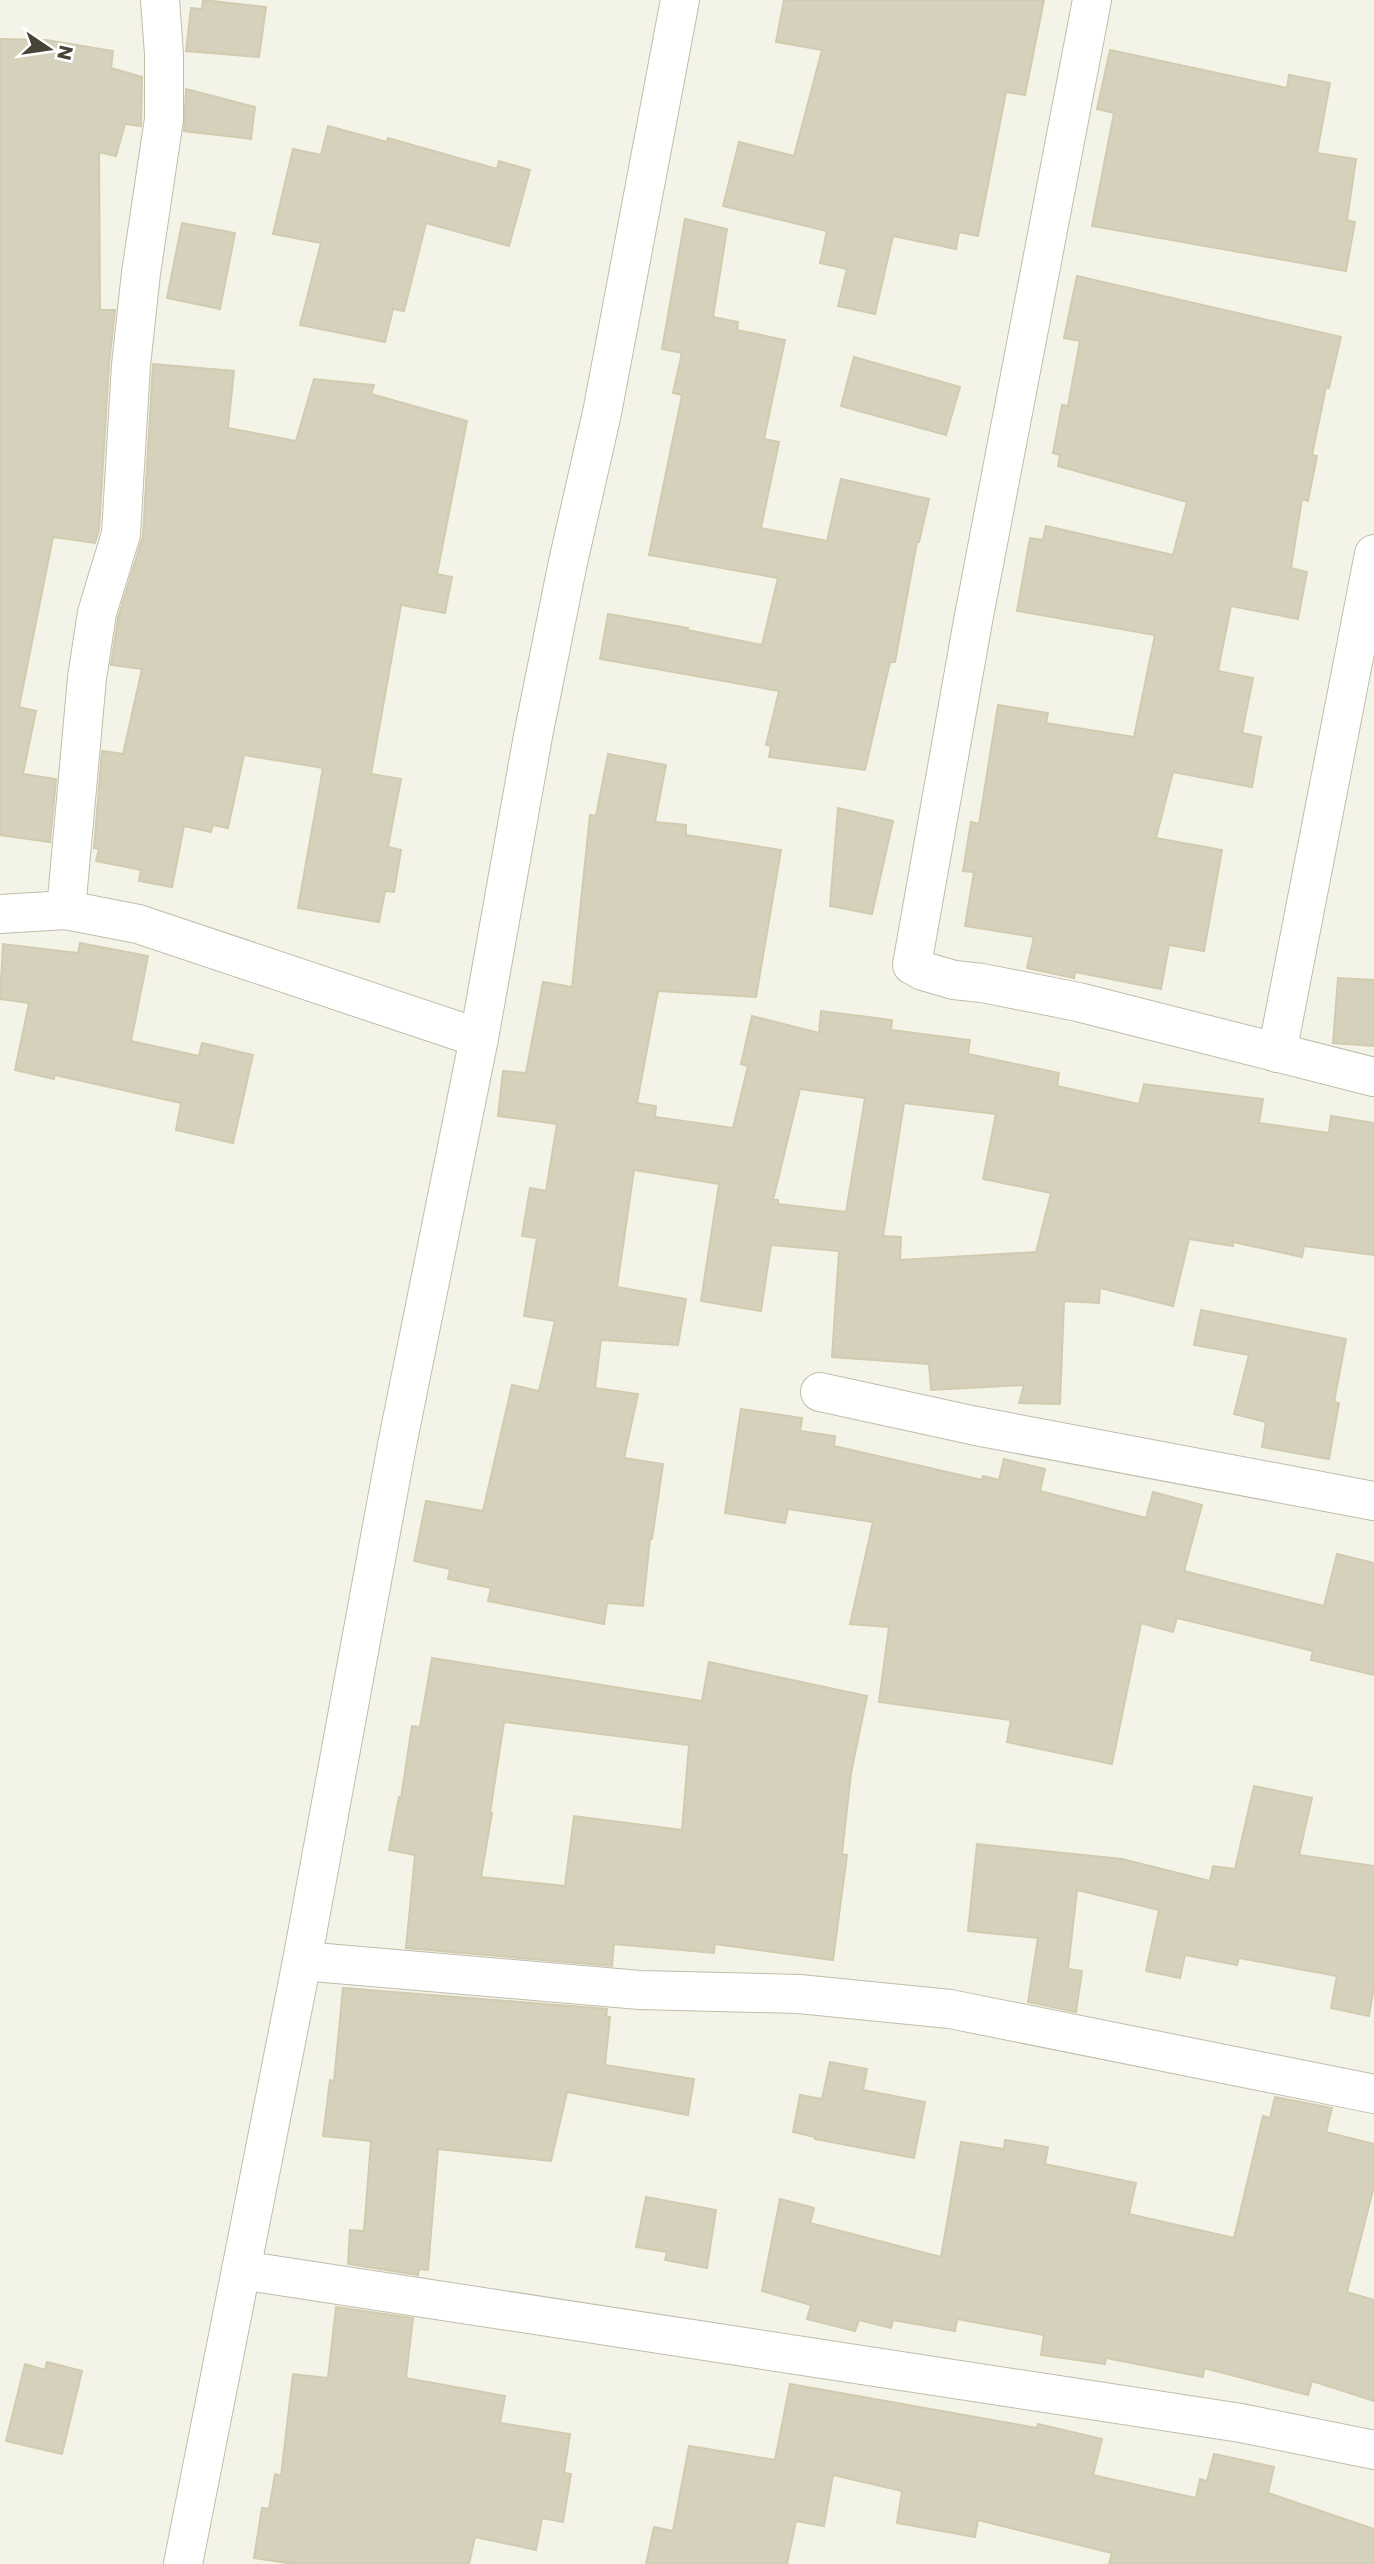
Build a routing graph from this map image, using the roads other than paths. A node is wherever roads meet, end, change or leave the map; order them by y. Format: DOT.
graph roads {
  1 [pos="160,0"];
  2 [pos="680,0"];
  3 [pos="1092,0"];
  4 [pos="1374,554"];
  5 [pos="66,910"];
  6 [pos="0,914"];
  7 [pos="479,1038"];
  8 [pos="1277,1053"];
  9 [pos="1374,1077"];
  10 [pos="820,1392"];
  11 [pos="1374,1501"];
  12 [pos="302,1961"];
  13 [pos="1374,2094"];
  14 [pos="241,2270"];
  15 [pos="1374,2450"];
  16 [pos="183,2564"];
  1 -- 5 [label="street"];
  2 -- 7 [label="street"];
  3 -- 8 [label="street"];
  4 -- 8 [label="street"];
  5 -- 6 [label="street"];
  5 -- 7 [label="street"];
  7 -- 12 [label="street"];
  8 -- 9 [label="street"];
  10 -- 11 [label="street"];
  12 -- 13 [label="street"];
  12 -- 14 [label="street"];
  14 -- 15 [label="street"];
  14 -- 16 [label="street"];
}
